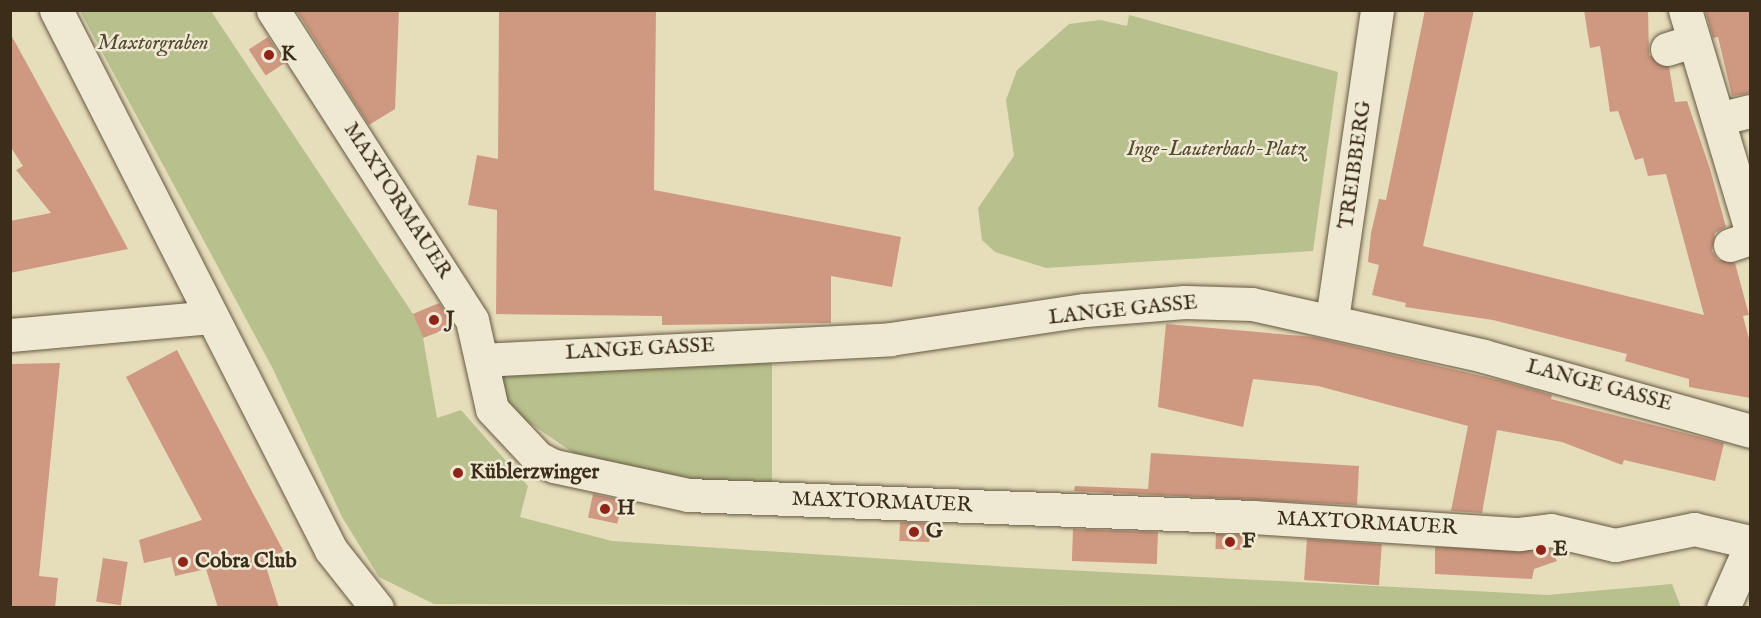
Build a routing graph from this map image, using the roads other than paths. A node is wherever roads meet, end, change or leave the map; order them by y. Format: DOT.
graph roads {
  1 [pos="56,10"];
  2 [pos="273,10"];
  3 [pos="1377,10"];
  4 [pos="1682,34"];
  5 [pos="1750,111"];
  6 [pos="1718,119"];
  7 [pos="1744,236"];
  8 [pos="211,317"];
  9 [pos="1332,319"];
  10 [pos="10,335"];
  11 [pos="482,360"];
  12 [pos="1750,431"];
  13 [pos="1749,551"];
  14 [pos="377,608"];
  15 [pos="1723,608"];
  16 [pos="1742,608"];
  1 -- 8 [label="street"];
  2 -- 11 [label="street, MAXTORMAUER"];
  3 -- 9 [label="street, TREIBBERG"];
  4 -- 6 [label="street"];
  5 -- 6 [label="street"];
  6 -- 7 [label="street"];
  8 -- 10 [label="street"];
  8 -- 14 [label="street"];
  9 -- 11 [label="street, LANGE GASSE"];
  9 -- 12 [label="street, LANGE GASSE"];
  11 -- 13 [label="street, MAXTORMAUER"];
  13 -- 15 [label="street"];
  13 -- 16 [label="street"];
}
